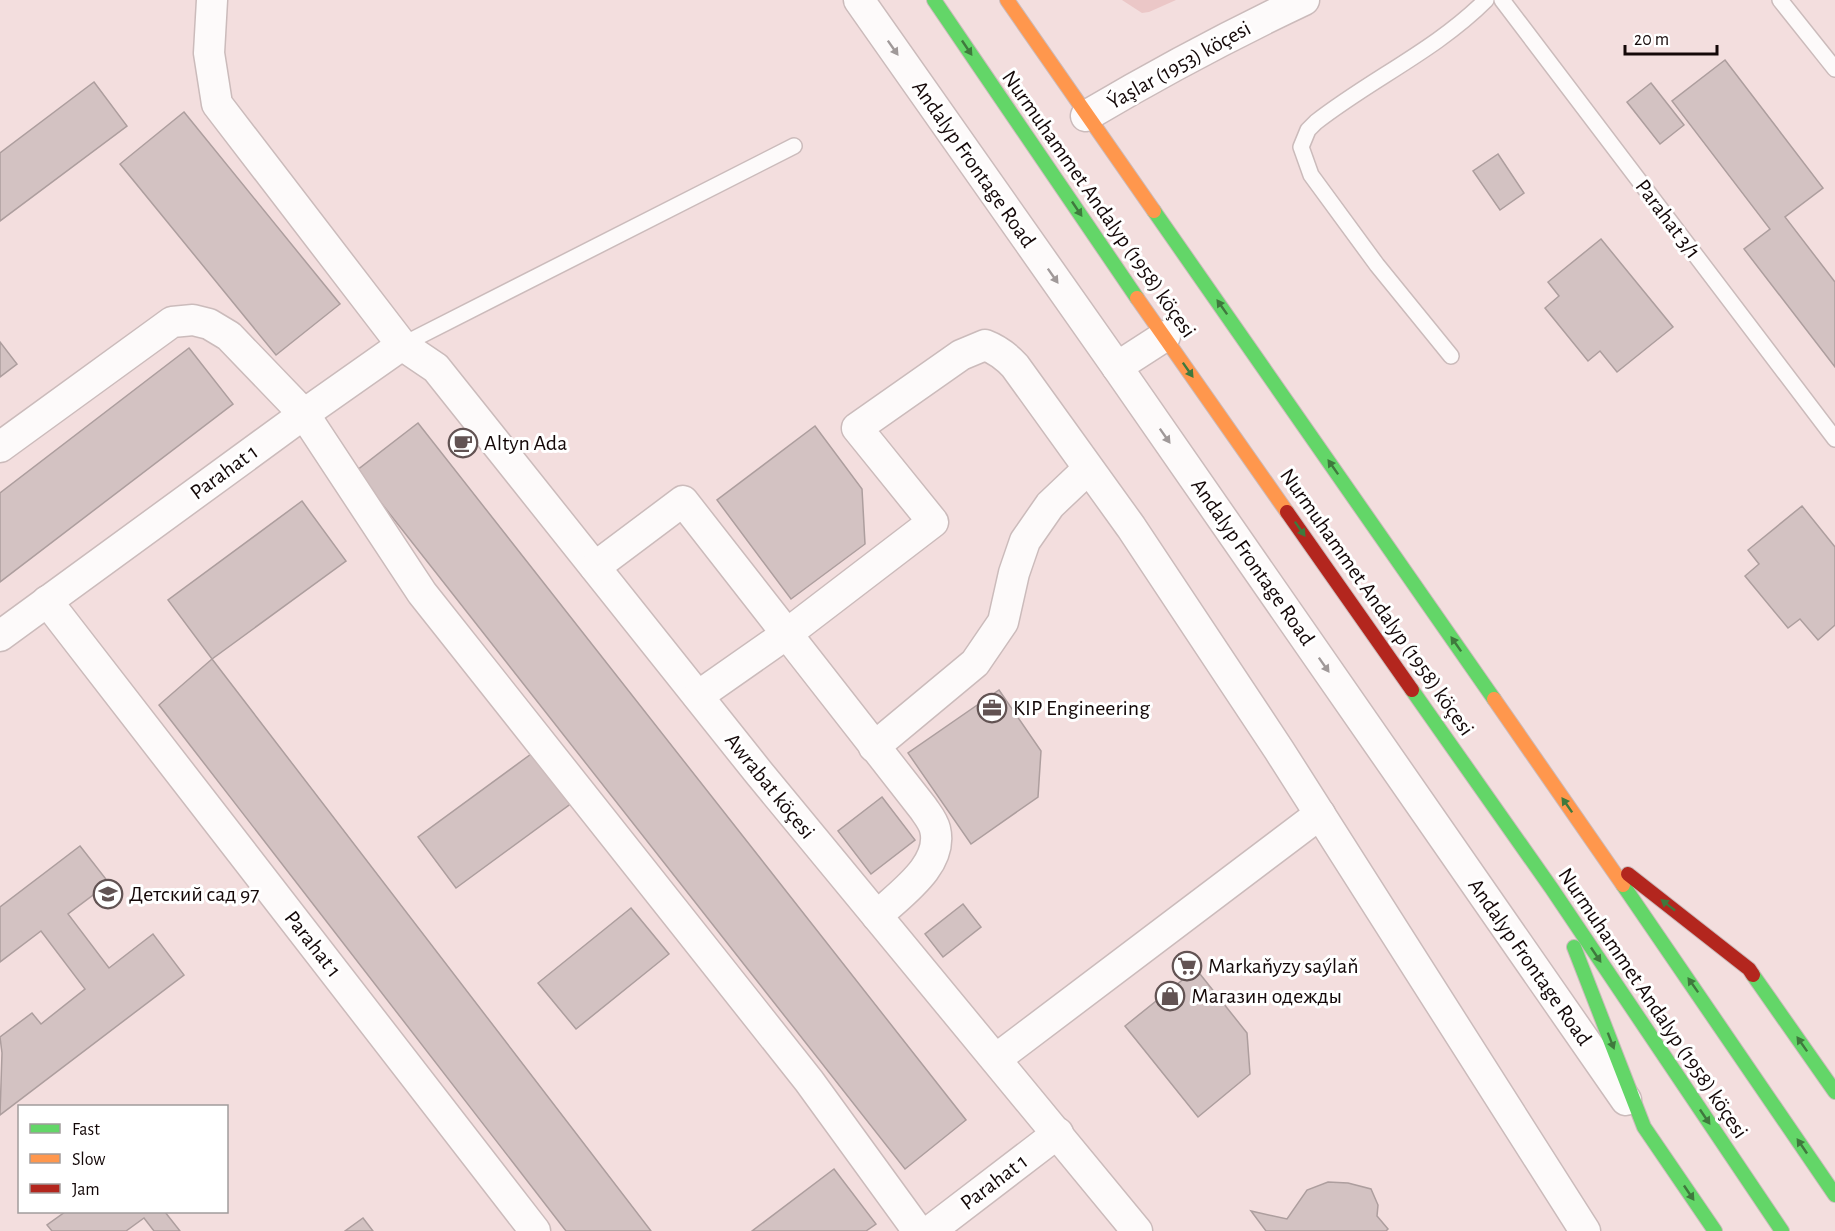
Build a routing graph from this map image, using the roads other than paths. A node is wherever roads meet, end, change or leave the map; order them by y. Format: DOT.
graph roads {
  1 [pos="212,0"];
  2 [pos="859,0"];
  3 [pos="934,0"];
  4 [pos="1007,0"];
  5 [pos="1304,0"];
  6 [pos="1486,0"];
  7 [pos="1502,0"];
  8 [pos="1780,0"];
  9 [pos="1835,69"];
  10 [pos="1086,116"];
  11 [pos="794,146"];
  12 [pos="1165,336"];
  13 [pos="402,345"];
  14 [pos="1451,356"];
  15 [pos="1117,367"];
  16 [pos="304,414"];
  17 [pos="1835,439"];
  18 [pos="0,447"];
  19 [pos="1088,469"];
  20 [pos="595,567"];
  21 [pos="47,601"];
  22 [pos="788,633"];
  23 [pos="0,636"];
  24 [pos="698,696"];
  25 [pos="874,747"];
  26 [pos="1320,814"];
  27 [pos="1601,853"];
  28 [pos="1552,889"];
  29 [pos="877,916"];
  30 [pos="996,1059"];
  31 [pos="1835,1092"];
  32 [pos="1644,1126"];
  33 [pos="1058,1133"];
  34 [pos="1835,1195"];
  35 [pos="535,1231"];
  36 [pos="918,1231"];
  37 [pos="930,1231"];
  38 [pos="1137,1231"];
  39 [pos="1585,1231"];
  40 [pos="1714,1231"];
  41 [pos="1782,1231"];
  1 -- 13 [label="street, Awrabat köçesi"];
  2 -- 15 [label="street, Andalyp Frontage Road, one-way"];
  3 -- 12 [label="main road, Nurmuhammet Andalyp (1958) köçesi, one-way"];
  4 -- 10 [label="main road, Nurmuhammet Andalyp (1958) köçesi"];
  5 -- 10 [label="street, Ýaşlar (1953) köçesi"];
  6 -- 14 [label="lane"];
  7 -- 17 [label="lane, Parahat 3/1"];
  8 -- 9 [label="lane"];
  27 -- 10 [label="main road, Nurmuhammet Andalyp (1958) köçesi, one-way"];
  11 -- 13 [label="lane"];
  12 -- 15 [label="street"];
  12 -- 28 [label="main road, Nurmuhammet Andalyp (1958) köçesi, one-way"];
  13 -- 16 [label="street, Parahat 1"];
  13 -- 20 [label="street, Awrabat köçesi"];
  15 -- 32 [label="street, Andalyp Frontage Road, one-way"];
  16 -- 18 [label="street"];
  16 -- 21 [label="street, Parahat 1"];
  16 -- 36 [label="street"];
  19 -- 22 [label="street"];
  19 -- 25 [label="street"];
  19 -- 26 [label="street"];
  20 -- 22 [label="street"];
  20 -- 24 [label="street, Awrabat köçesi"];
  21 -- 23 [label="street, Parahat 1"];
  21 -- 35 [label="street, Parahat 1"];
  22 -- 24 [label="street"];
  22 -- 25 [label="street"];
  24 -- 29 [label="street, Awrabat köçesi"];
  25 -- 29 [label="street"];
  26 -- 30 [label="street"];
  26 -- 39 [label="street"];
  31 -- 27 [label="main road, one-way"];
  34 -- 27 [label="main road, Nurmuhammet Andalyp (1958) köçesi, one-way"];
  28 -- 32 [label="main road, one-way"];
  28 -- 41 [label="main road, Nurmuhammet Andalyp (1958) köçesi, one-way"];
  29 -- 30 [label="street, Awrabat köçesi"];
  30 -- 33 [label="street, Awrabat köçesi"];
  32 -- 40 [label="main road, one-way"];
  33 -- 37 [label="street, Parahat 1"];
  33 -- 38 [label="street, Awrabat köçesi"];
}
